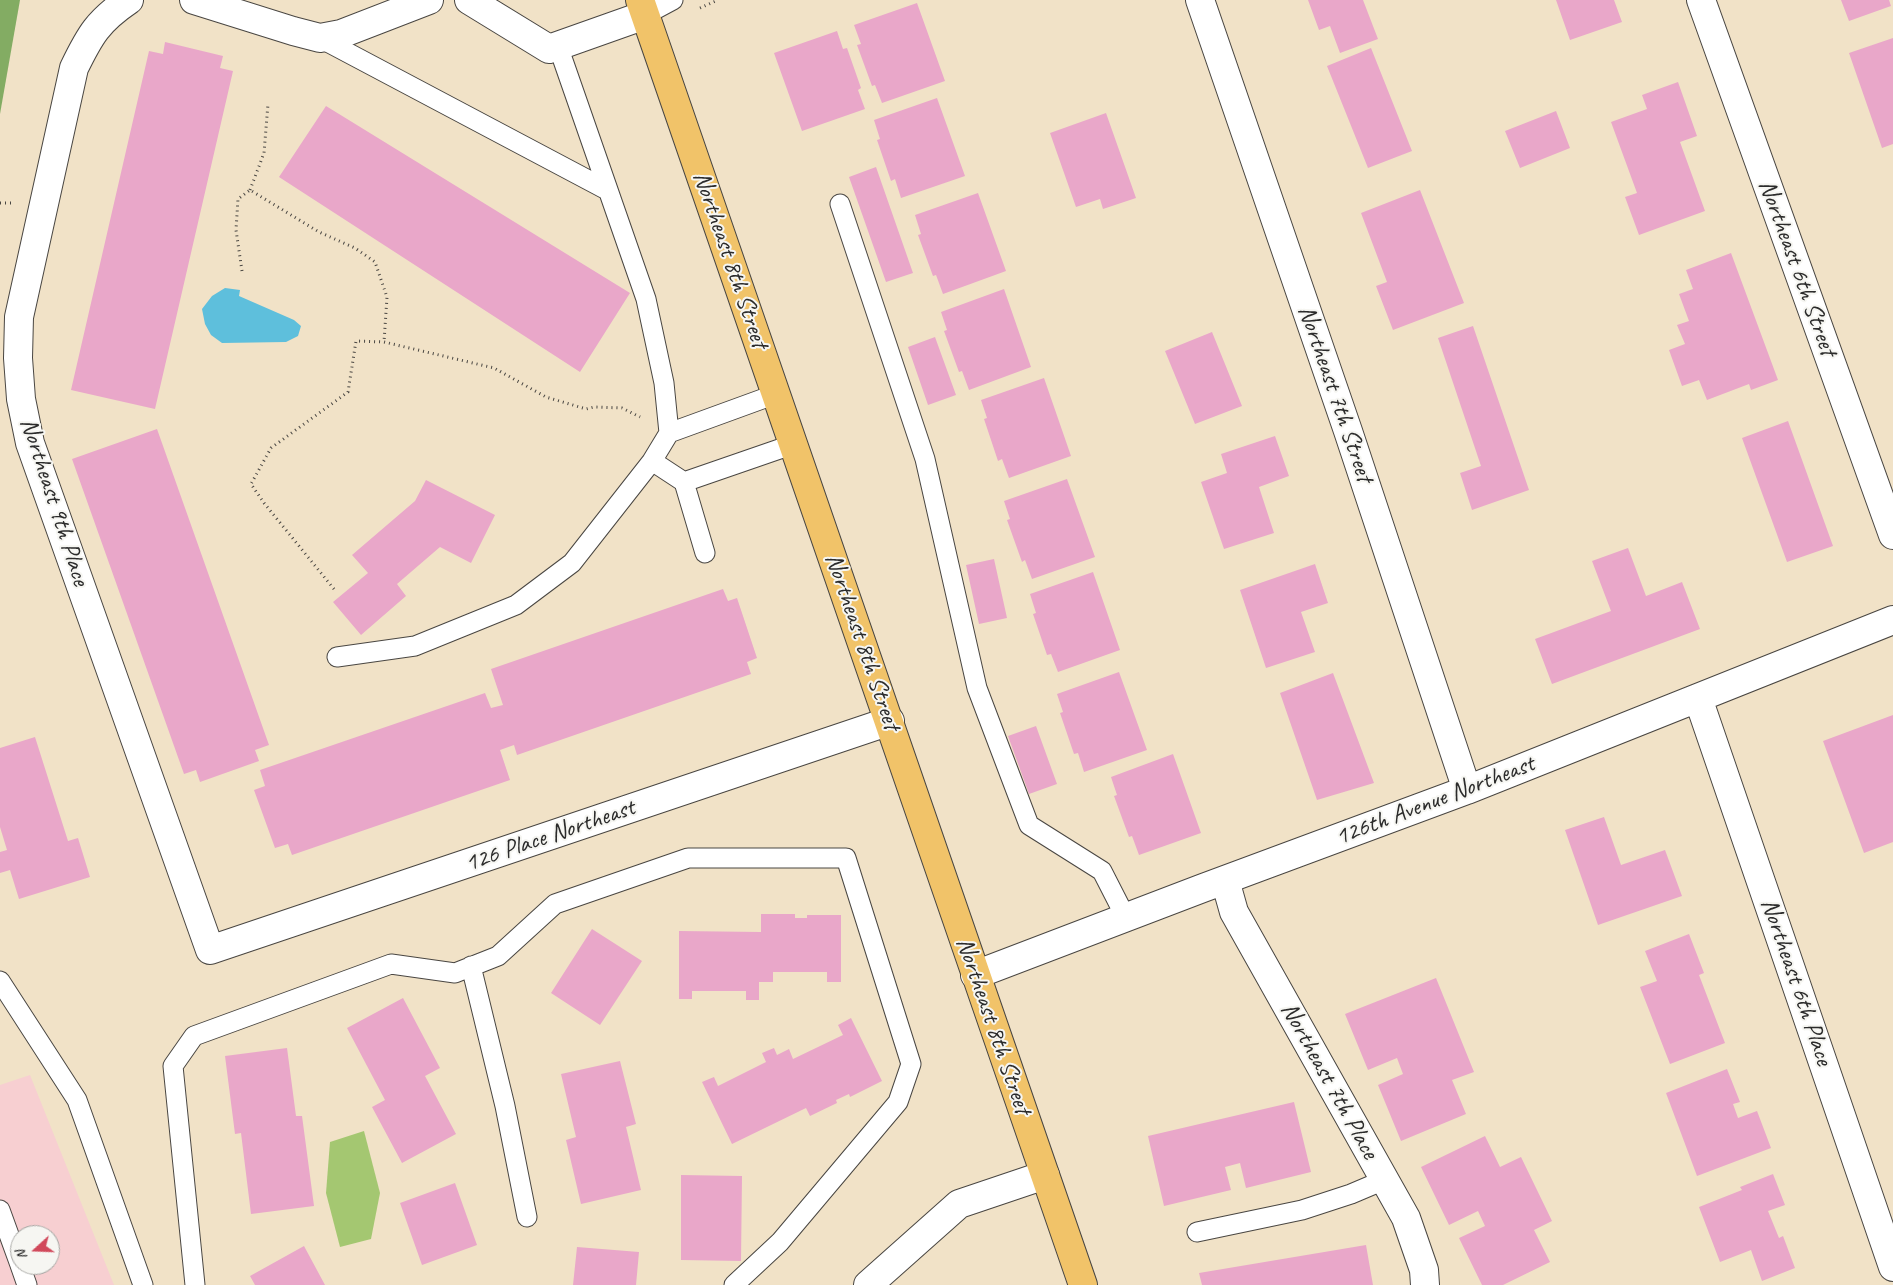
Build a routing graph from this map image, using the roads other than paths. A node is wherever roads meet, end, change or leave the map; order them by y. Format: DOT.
graph roads {
  1 [pos="129,0"];
  2 [pos="194,0"];
  3 [pos="429,0"];
  4 [pos="469,0"];
  5 [pos="673,0"];
  6 [pos="1200,0"];
  7 [pos="1701,0"];
  8 [pos="642,7"];
  9 [pos="320,38"];
  10 [pos="558,46"];
  11 [pos="607,190"];
  12 [pos="840,204"];
  13 [pos="776,394"];
  14 [pos="669,433"];
  15 [pos="794,444"];
  16 [pos="652,462"];
  17 [pos="684,482"];
  18 [pos="1893,535"];
  19 [pos="705,553"];
  20 [pos="1893,620"];
  21 [pos="337,657"];
  22 [pos="1698,698"];
  23 [pos="890,721"];
  24 [pos="1467,790"];
  25 [pos="1225,880"];
  26 [pos="1126,918"];
  27 [pos="210,950"];
  28 [pos="472,966"];
  29 [pos="975,975"];
  30 [pos="0,981"];
  31 [pos="1045,1175"];
  32 [pos="1384,1180"];
  33 [pos="0,1210"];
  34 [pos="527,1217"];
  35 [pos="1197,1232"];
  36 [pos="10,1238"];
  37 [pos="1893,1267"];
  38 [pos="143,1285"];
  39 [pos="195,1285"];
  40 [pos="734,1285"];
  41 [pos="868,1285"];
  42 [pos="1084,1285"];
  43 [pos="1425,1285"];
  1 -- 27 [label="street, Northeast 9th Place"];
  2 -- 9 [label="street"];
  3 -- 9 [label="street"];
  4 -- 10 [label="street"];
  5 -- 8 [label="lane"];
  6 -- 24 [label="street, Northeast 7th Street"];
  7 -- 18 [label="street, Northeast 6th Street"];
  8 -- 10 [label="street"];
  8 -- 13 [label="main road, Northeast 8th Street"];
  9 -- 11 [label="lane"];
  10 -- 11 [label="lane"];
  11 -- 14 [label="lane"];
  12 -- 26 [label="lane"];
  13 -- 14 [label="lane"];
  13 -- 15 [label="main road, Northeast 8th Street"];
  14 -- 16 [label="lane"];
  15 -- 17 [label="lane"];
  15 -- 23 [label="main road, Northeast 8th Street"];
  16 -- 17 [label="lane"];
  16 -- 21 [label="lane"];
  17 -- 19 [label="lane"];
  20 -- 22 [label="street, 126th Avenue Northeast"];
  22 -- 24 [label="street, 126th Avenue Northeast"];
  22 -- 37 [label="street, Northeast 6th Place"];
  23 -- 27 [label="street, 126 Place Northeast"];
  23 -- 29 [label="main road, Northeast 8th Street"];
  24 -- 25 [label="street, 126th Avenue Northeast"];
  25 -- 26 [label="street, 126th Avenue Northeast"];
  25 -- 32 [label="street, Northeast 7th Place"];
  26 -- 29 [label="street, 126th Avenue Northeast"];
  28 -- 34 [label="lane"];
  28 -- 39 [label="lane"];
  28 -- 40 [label="lane"];
  29 -- 31 [label="main road, Northeast 8th Street"];
  30 -- 38 [label="lane"];
  31 -- 41 [label="street"];
  31 -- 42 [label="main road, Northeast 8th Street"];
  32 -- 35 [label="lane"];
  32 -- 43 [label="street, Northeast 7th Place"];
  33 -- 36 [label="lane"];
}
